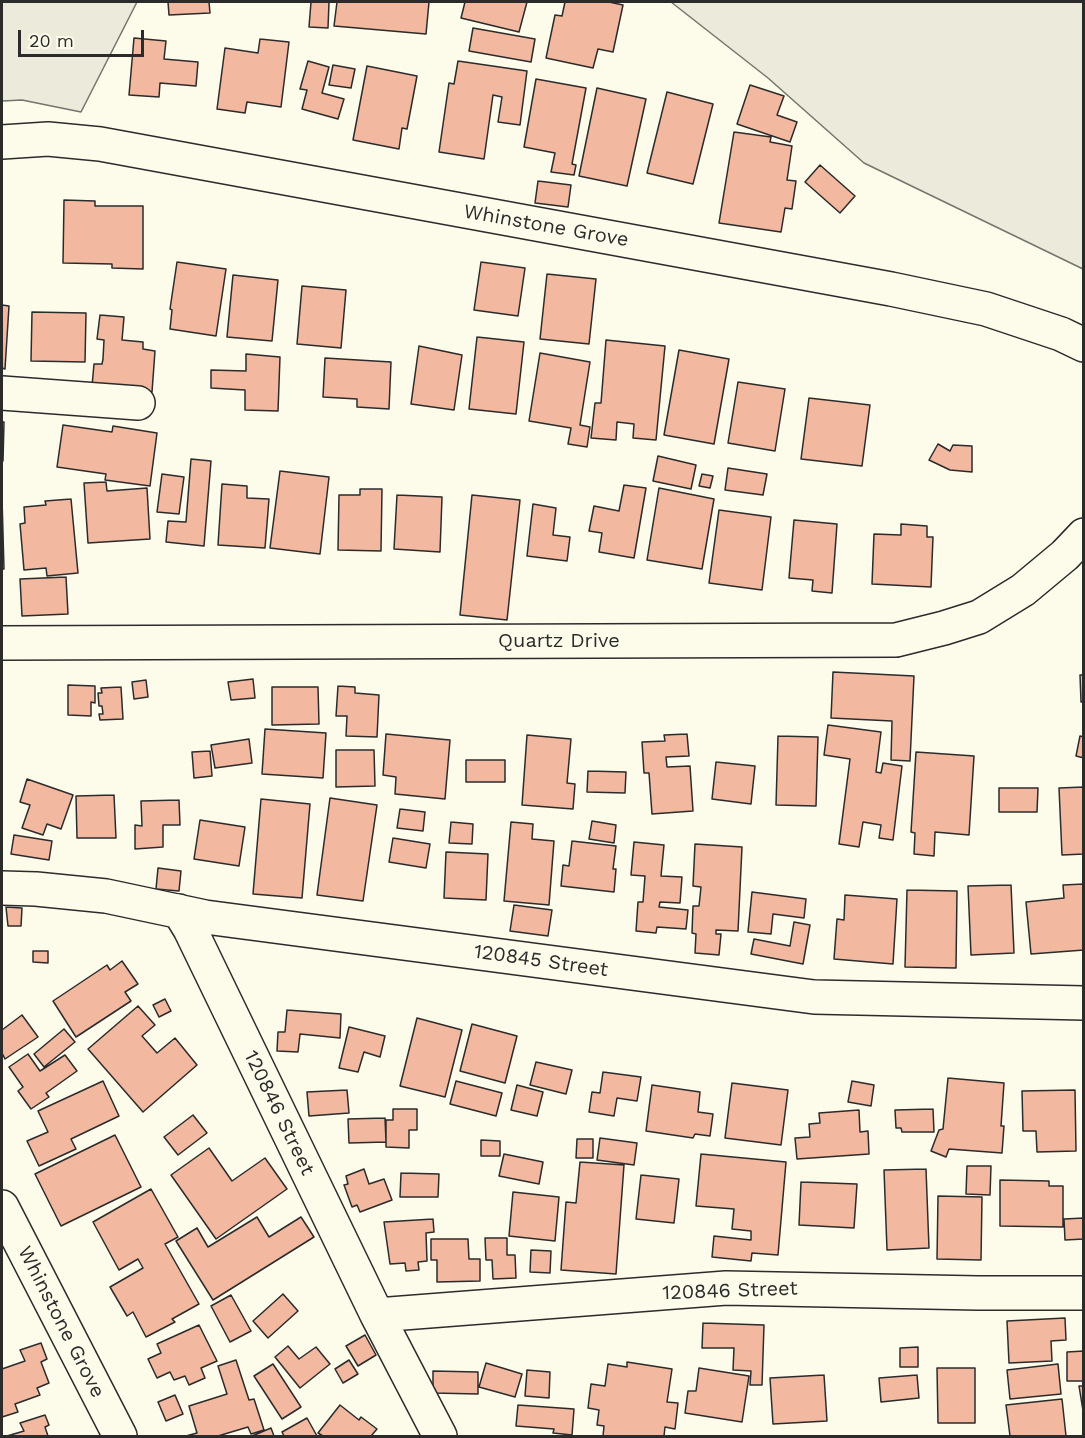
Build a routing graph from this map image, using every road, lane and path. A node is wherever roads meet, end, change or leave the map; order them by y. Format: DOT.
graph roads {
  1 [pos="2,142"];
  2 [pos="1083,345"];
  3 [pos="2,393"];
  4 [pos="138,402"];
  5 [pos="1083,535"];
  6 [pos="2,643"];
  7 [pos="2,888"];
  8 [pos="179,911"];
  9 [pos="1083,1003"];
  10 [pos="2,1207"];
  11 [pos="1083,1293"];
  12 [pos="377,1315"];
  13 [pos="120,1437"];
  14 [pos="440,1437"];
  1 -- 2 [label="street, Whinstone Grove"];
  3 -- 4 [label="street"];
  5 -- 6 [label="street, Quartz Drive"];
  7 -- 8 [label="street, 120845 Street"];
  8 -- 9 [label="street, 120845 Street"];
  8 -- 12 [label="street, 120846 Street"];
  10 -- 13 [label="street, Whinstone Grove"];
  11 -- 12 [label="street, 120846 Street"];
  12 -- 14 [label="street, 120846 Street"];
}
